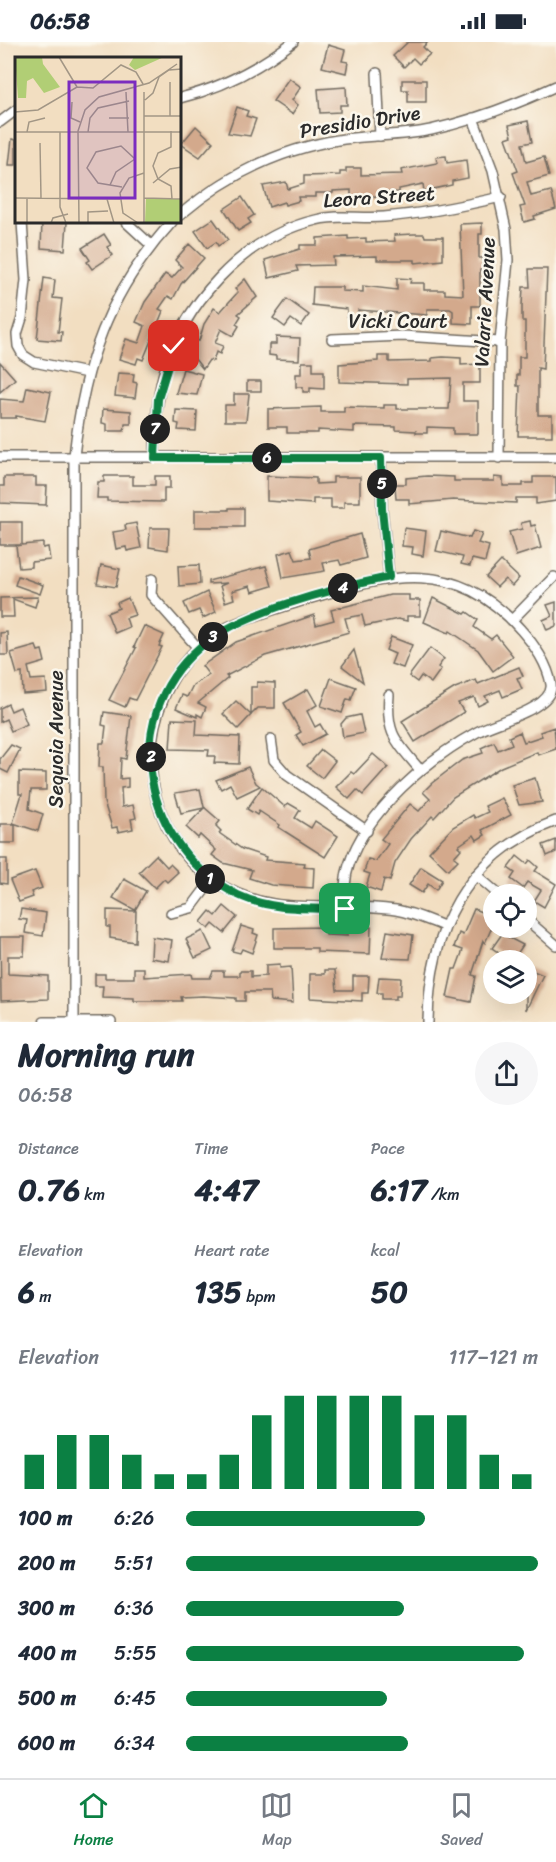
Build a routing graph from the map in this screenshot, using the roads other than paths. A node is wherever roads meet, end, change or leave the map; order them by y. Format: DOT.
graph roads {
  1 [pos="293,42"];
  2 [pos="377,73"];
  3 [pos="556,86"];
  4 [pos="182,98"];
  5 [pos="15,111"];
  6 [pos="472,118"];
  7 [pos="0,122"];
  8 [pos="380,136"];
  9 [pos="501,197"];
  10 [pos="182,213"];
  11 [pos="22,224"];
  12 [pos="128,224"];
  13 [pos="170,224"];
  14 [pos="151,245"];
  15 [pos="332,339"];
  16 [pos="500,342"];
  17 [pos="87,373"];
  18 [pos="74,456"];
  19 [pos="0,457"];
  20 [pos="556,457"];
  21 [pos="155,458"];
  22 [pos="381,458"];
  23 [pos="499,458"];
  24 [pos="389,577"];
  25 [pos="554,577"];
  26 [pos="152,579"];
  27 [pos="512,620"];
  28 [pos="198,648"];
  29 [pos="389,695"];
  30 [pos="271,739"];
  31 [pos="420,771"];
  32 [pos="556,821"];
  33 [pos="367,831"];
  34 [pos="476,875"];
  35 [pos="212,880"];
  36 [pos="486,884"];
  37 [pos="345,909"];
  38 [pos="171,913"];
  39 [pos="444,926"];
  40 [pos="537,929"];
  41 [pos="556,945"];
  42 [pos="44,1022"];
  43 [pos="74,1022"];
  44 [pos="111,1022"];
  45 [pos="428,1022"];
  1 -- 4 [label="street"];
  2 -- 8 [label="street"];
  3 -- 6 [label="street, Presidio Drive"];
  5 -- 7 [label="street"];
  6 -- 8 [label="street, Presidio Drive"];
  6 -- 9 [label="street, Valarie Avenue"];
  8 -- 10 [label="street, Presidio Drive"];
  9 -- 16 [label="street, Valarie Avenue"];
  9 -- 21 [label="street, Leora Street"];
  11 -- 17 [label="street"];
  12 -- 14 [label="street"];
  13 -- 14 [label="street"];
  14 -- 17 [label="street"];
  15 -- 16 [label="street, Vicki Court"];
  16 -- 23 [label="street, Valarie Avenue"];
  17 -- 18 [label="street"];
  18 -- 19 [label="street"];
  18 -- 21 [label="street"];
  18 -- 43 [label="street, Sequoia Avenue"];
  20 -- 23 [label="street"];
  21 -- 22 [label="street"];
  22 -- 23 [label="street"];
  22 -- 24 [label="street"];
  24 -- 27 [label="street"];
  24 -- 28 [label="street"];
  25 -- 27 [label="street"];
  26 -- 28 [label="street"];
  27 -- 31 [label="street"];
  28 -- 35 [label="street"];
  29 -- 31 [label="street"];
  30 -- 33 [label="street"];
  31 -- 33 [label="street"];
  32 -- 34 [label="street"];
  33 -- 37 [label="street"];
  34 -- 36 [label="street"];
  34 -- 39 [label="street"];
  35 -- 37 [label="street"];
  35 -- 38 [label="street"];
  37 -- 39 [label="street"];
  39 -- 45 [label="street"];
  40 -- 41 [label="street"];
  42 -- 43 [label="street"];
  43 -- 44 [label="street"];
}
